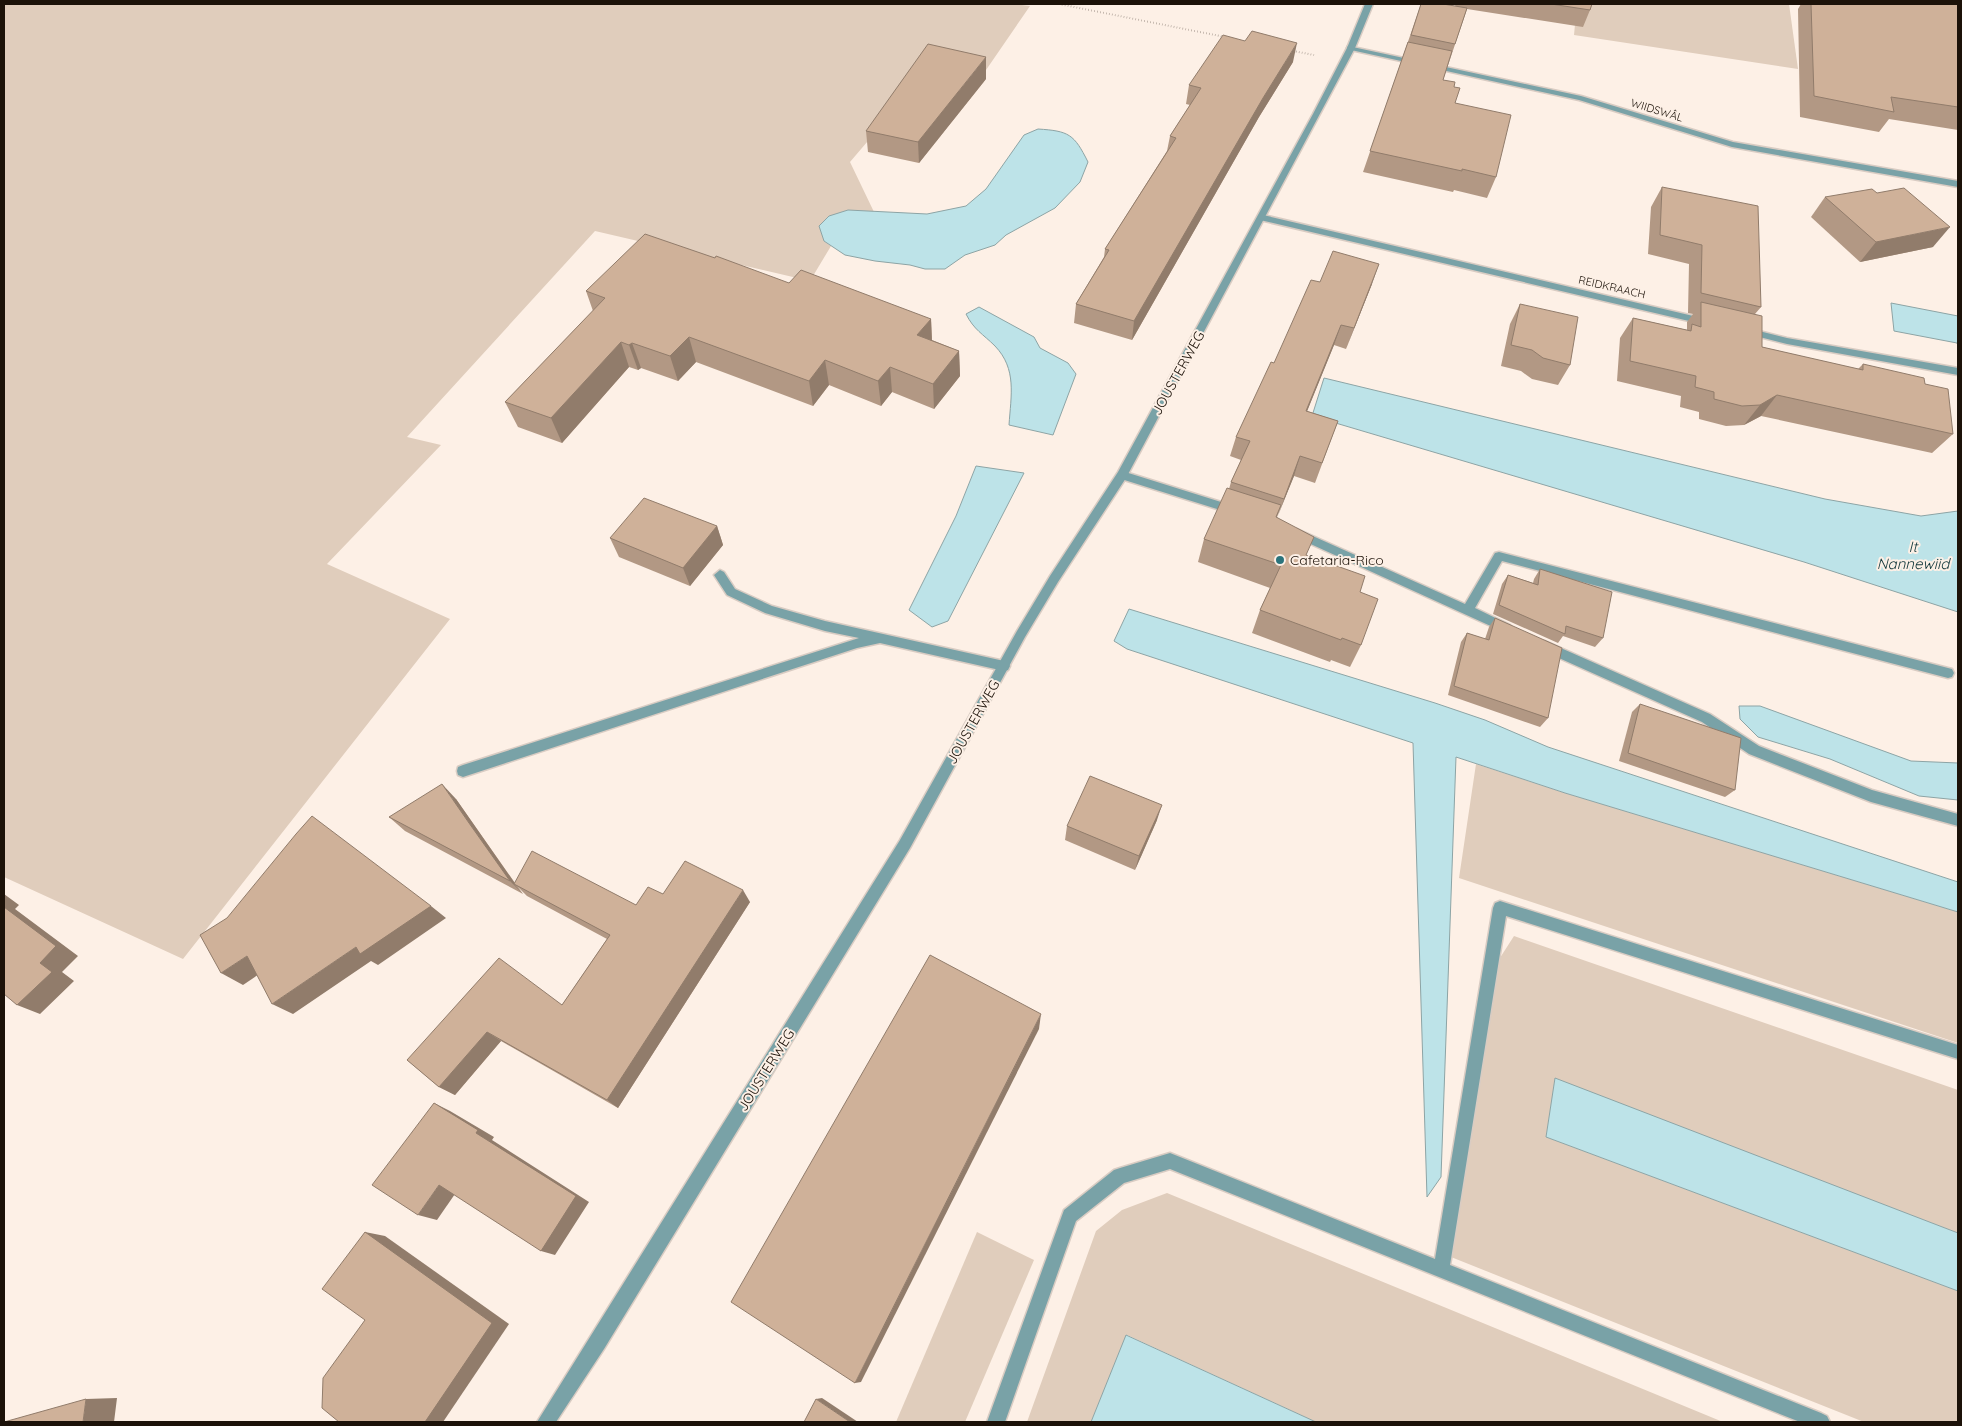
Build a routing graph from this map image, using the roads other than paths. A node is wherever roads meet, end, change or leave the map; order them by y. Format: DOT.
graph roads {
  1 [pos="1369,4"];
  2 [pos="1351,48"];
  3 [pos="1958,184"];
  4 [pos="1263,218"];
  5 [pos="1719,325"];
  6 [pos="1738,329"];
  7 [pos="1958,372"];
  8 [pos="1122,475"];
  9 [pos="1249,515"];
  10 [pos="1285,528"];
  11 [pos="720,574"];
  12 [pos="1467,610"];
  13 [pos="1520,634"];
  14 [pos="880,638"];
  15 [pos="1538,642"];
  16 [pos="1004,666"];
  17 [pos="1948,673"];
  18 [pos="463,770"];
  19 [pos="1958,820"];
  20 [pos="1958,1052"];
  21 [pos="1441,1270"];
  22 [pos="546,1422"];
  23 [pos="996,1422"];
  24 [pos="1821,1422"];
  1 -- 2 [label="street, JOUSTERWEG"];
  2 -- 3 [label="street, WIIDSWÂL"];
  2 -- 4 [label="street, JOUSTERWEG"];
  4 -- 5 [label="street, REIDKRAACH"];
  4 -- 8 [label="street, JOUSTERWEG"];
  6 -- 7 [label="street"];
  8 -- 9 [label="street"];
  8 -- 16 [label="street, JOUSTERWEG"];
  10 -- 12 [label="street"];
  11 -- 14 [label="street"];
  12 -- 13 [label="street"];
  12 -- 17 [label="street"];
  14 -- 16 [label="street"];
  14 -- 18 [label="street"];
  15 -- 19 [label="street"];
  16 -- 22 [label="street, JOUSTERWEG"];
  20 -- 21 [label="street"];
  21 -- 23 [label="street"];
  21 -- 24 [label="street"];
}
